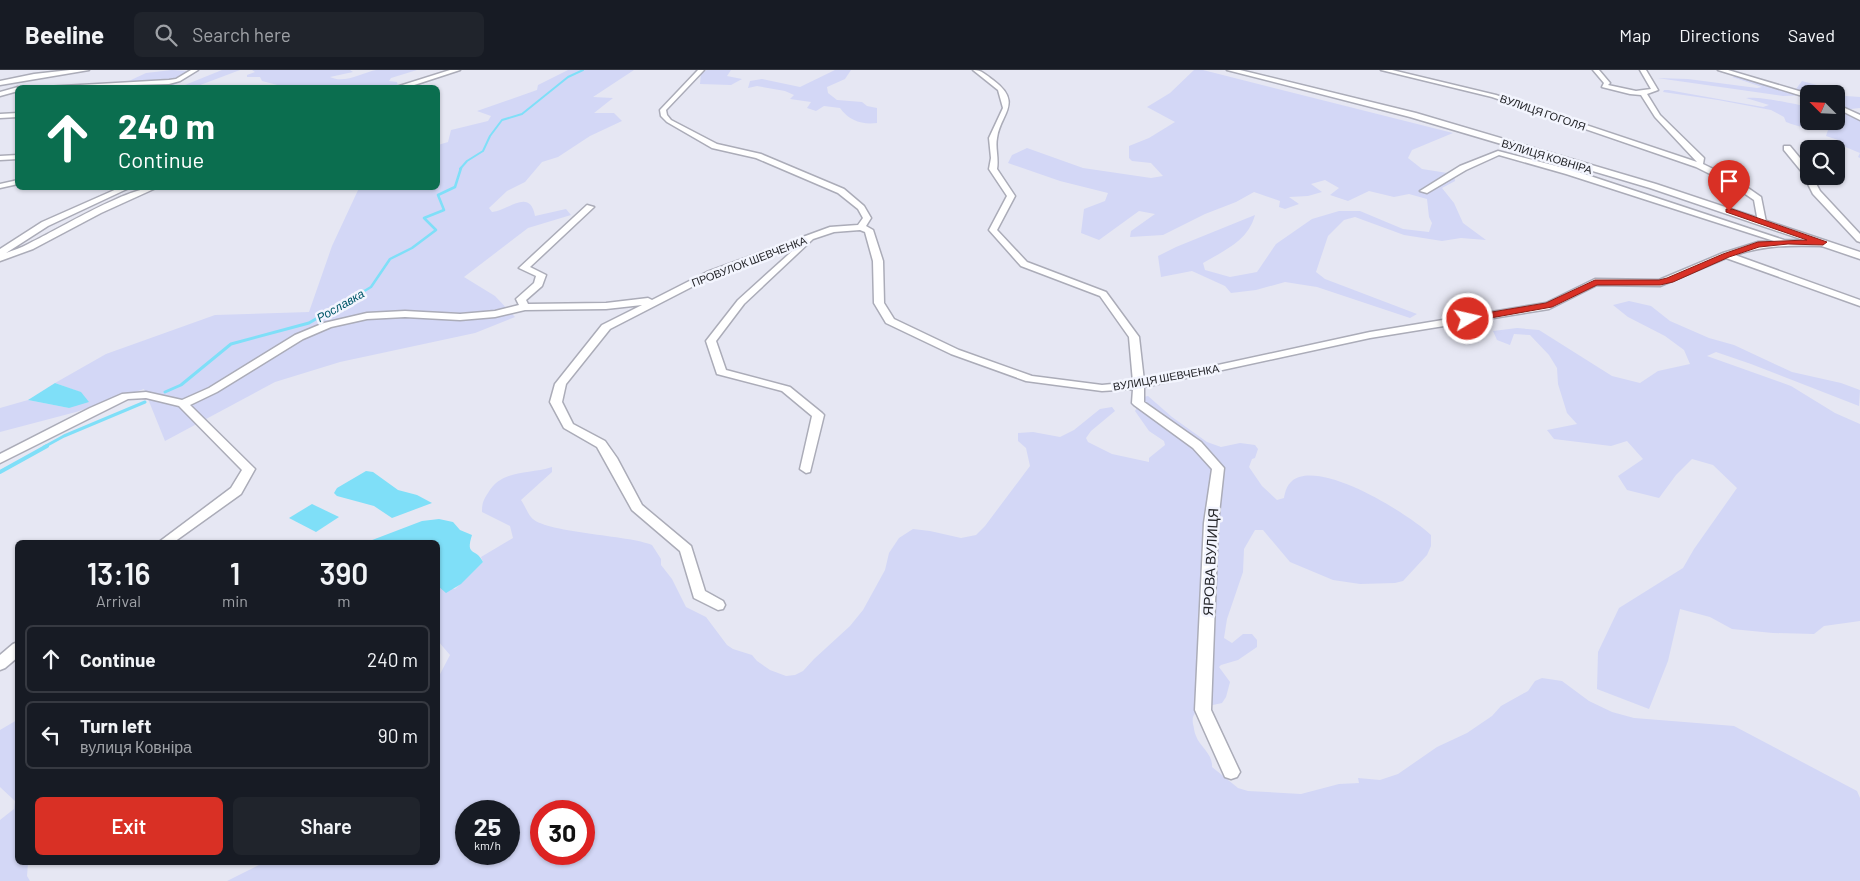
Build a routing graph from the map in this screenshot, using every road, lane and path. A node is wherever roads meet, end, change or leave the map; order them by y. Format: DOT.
graph roads {
  1 [pos="86,70"];
  2 [pos="195,70"];
  3 [pos="457,70"];
  4 [pos="701,70"];
  5 [pos="976,70"];
  6 [pos="1231,70"];
  7 [pos="1384,70"];
  8 [pos="1596,70"];
  9 [pos="1643,70"];
  10 [pos="1721,70"];
  11 [pos="178,80"];
  12 [pos="0,83"];
  13 [pos="86,85"];
  14 [pos="168,85"];
  15 [pos="406,85"];
  16 [pos="15,90"];
  17 [pos="1800,93"];
  18 [pos="0,94"];
  19 [pos="1644,94"];
  20 [pos="15,109"];
  21 [pos="0,110"];
  22 [pos="1845,110"];
  23 [pos="15,115"];
  24 [pos="0,116"];
  25 [pos="1860,118"];
  26 [pos="1787,148"];
  27 [pos="15,157"];
  28 [pos="0,158"];
  29 [pos="1699,165"];
  30 [pos="15,183"];
  31 [pos="0,186"];
  32 [pos="121,190"];
  33 [pos="147,190"];
  34 [pos="1424,191"];
  35 [pos="590,207"];
  36 [pos="1762,222"];
  37 [pos="861,227"];
  38 [pos="814,236"];
  39 [pos="1860,239"];
  40 [pos="1788,242"];
  41 [pos="1823,242"];
  42 [pos="0,252"];
  43 [pos="1726,256"];
  44 [pos="1860,256"];
  45 [pos="0,258"];
  46 [pos="658,300"];
  47 [pos="1860,303"];
  48 [pos="525,308"];
  49 [pos="1139,385"];
  50 [pos="183,404"];
  51 [pos="0,459"];
  52 [pos="806,468"];
  53 [pos="169,540"];
  54 [pos="718,605"];
  55 [pos="15,651"];
  56 [pos="0,664"];
  57 [pos="1231,772"];
  1 -- 12 [label="street"];
  2 -- 11 [label="street"];
  3 -- 15 [label="street"];
  4 -- 37 [label="street, ВУЛИЦЯ ШЕВЧЕНКА"];
  5 -- 49 [label="street"];
  6 -- 36 [label="street, ВУЛИЦЯ КОВНІРА"];
  7 -- 29 [label="street, ВУЛИЦЯ ГОГОЛЯ"];
  8 -- 19 [label="street"];
  9 -- 19 [label="street"];
  10 -- 17 [label="street"];
  11 -- 13 [label="street"];
  11 -- 14 [label="street"];
  16 -- 18 [label="street"];
  19 -- 29 [label="street"];
  20 -- 21 [label="street"];
  22 -- 25 [label="street"];
  23 -- 24 [label="street"];
  26 -- 39 [label="street"];
  27 -- 28 [label="street"];
  29 -- 36 [label="street, ВУЛИЦЯ ГОГОЛЯ"];
  30 -- 31 [label="street"];
  32 -- 42 [label="street"];
  33 -- 45 [label="street"];
  34 -- 40 [label="street"];
  35 -- 48 [label="street"];
  36 -- 41 [label="street, ВУЛИЦЯ КОВНІРА"];
  37 -- 38 [label="street, ПРОВУЛОК ШЕВЧЕНКА"];
  37 -- 49 [label="street, ВУЛИЦЯ ШЕВЧЕНКА"];
  38 -- 46 [label="street, ПРОВУЛОК ШЕВЧЕНКА"];
  38 -- 52 [label="street, ПРОВУЛОК ШЕВЧЕНКА"];
  40 -- 41 [label="street"];
  40 -- 43 [label="street, ВУЛИЦЯ ШЕВЧЕНКА"];
  41 -- 44 [label="street, ВУЛИЦЯ КОВНІРА"];
  43 -- 47 [label="street"];
  43 -- 49 [label="street, ВУЛИЦЯ ШЕВЧЕНКА"];
  46 -- 48 [label="street, ПРОВУЛОК ШЕВЧЕНКА"];
  46 -- 54 [label="street, ПРОВУЛОК ШЕВЧЕНКА"];
  48 -- 50 [label="street, ПРОВУЛОК ШЕВЧЕНКА"];
  49 -- 57 [label="street, ЯРОВА ВУЛИЦЯ"];
  50 -- 51 [label="street"];
  50 -- 53 [label="street"];
  55 -- 56 [label="street"];
}
